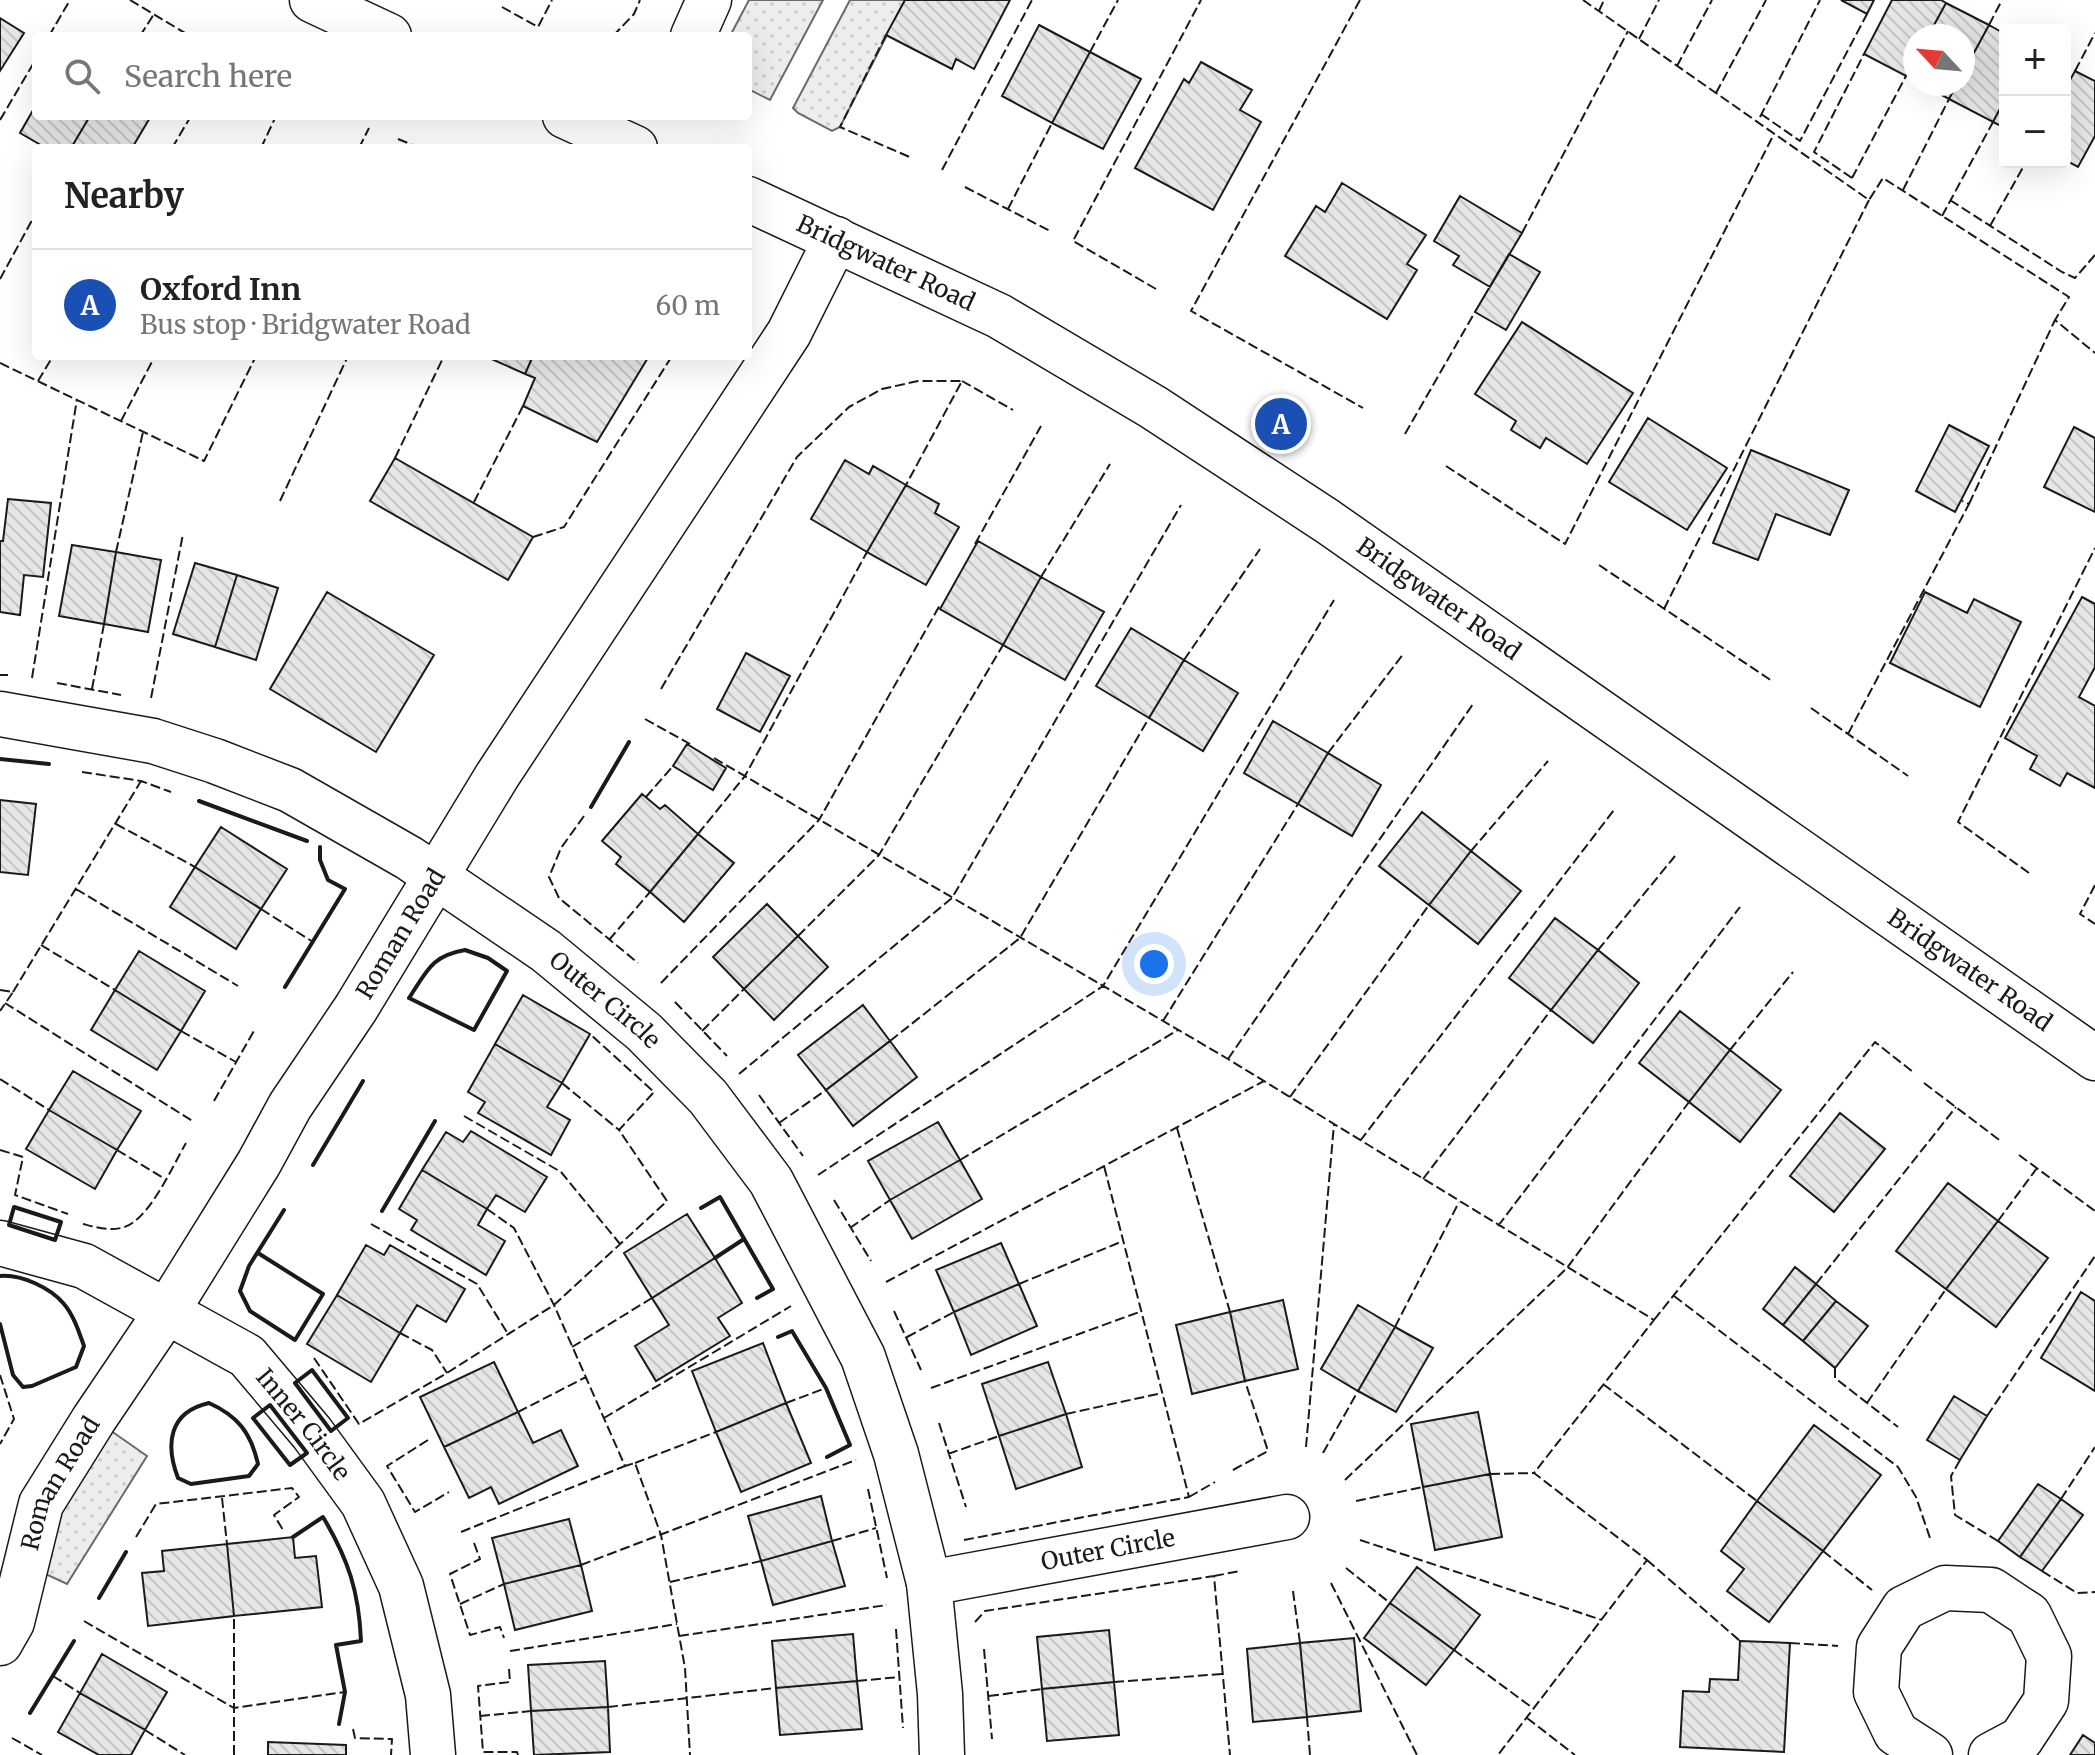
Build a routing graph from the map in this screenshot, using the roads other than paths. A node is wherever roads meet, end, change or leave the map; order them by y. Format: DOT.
graph roads {
  1 [pos="312,0"];
  2 [pos="709,0"];
  3 [pos="380,32"];
  4 [pos="695,32"];
  5 [pos="574,120"];
  6 [pos="651,120"];
  7 [pos="627,144"];
  8 [pos="638,144"];
  9 [pos="752,201"];
  10 [pos="836,239"];
  11 [pos="0,714"];
  12 [pos="438,876"];
  13 [pos="2095,1058"];
  14 [pos="0,1243"];
  15 [pos="167,1311"];
  16 [pos="1287,1517"];
  17 [pos="929,1583"];
  18 [pos="0,1643"];
  19 [pos="433,1755"];
  20 [pos="942,1755"];
  21 [pos="1930,1755"];
  22 [pos="1991,1755"];
  1 -- 3 [label="street"];
  2 -- 4 [label="street"];
  5 -- 7 [label="street"];
  6 -- 8 [label="street"];
  9 -- 10 [label="street, Bridgwater Road"];
  10 -- 12 [label="street, Roman Road"];
  10 -- 13 [label="street, Bridgwater Road"];
  11 -- 12 [label="street, Outer Circle"];
  12 -- 15 [label="street, Roman Road"];
  12 -- 17 [label="street, Outer Circle"];
  14 -- 15 [label="street, Inner Circle"];
  15 -- 18 [label="street, Roman Road"];
  15 -- 19 [label="street, Inner Circle"];
  16 -- 17 [label="street, Outer Circle"];
  17 -- 20 [label="street, Outer Circle"];
  21 -- 22 [label="street"];
}
